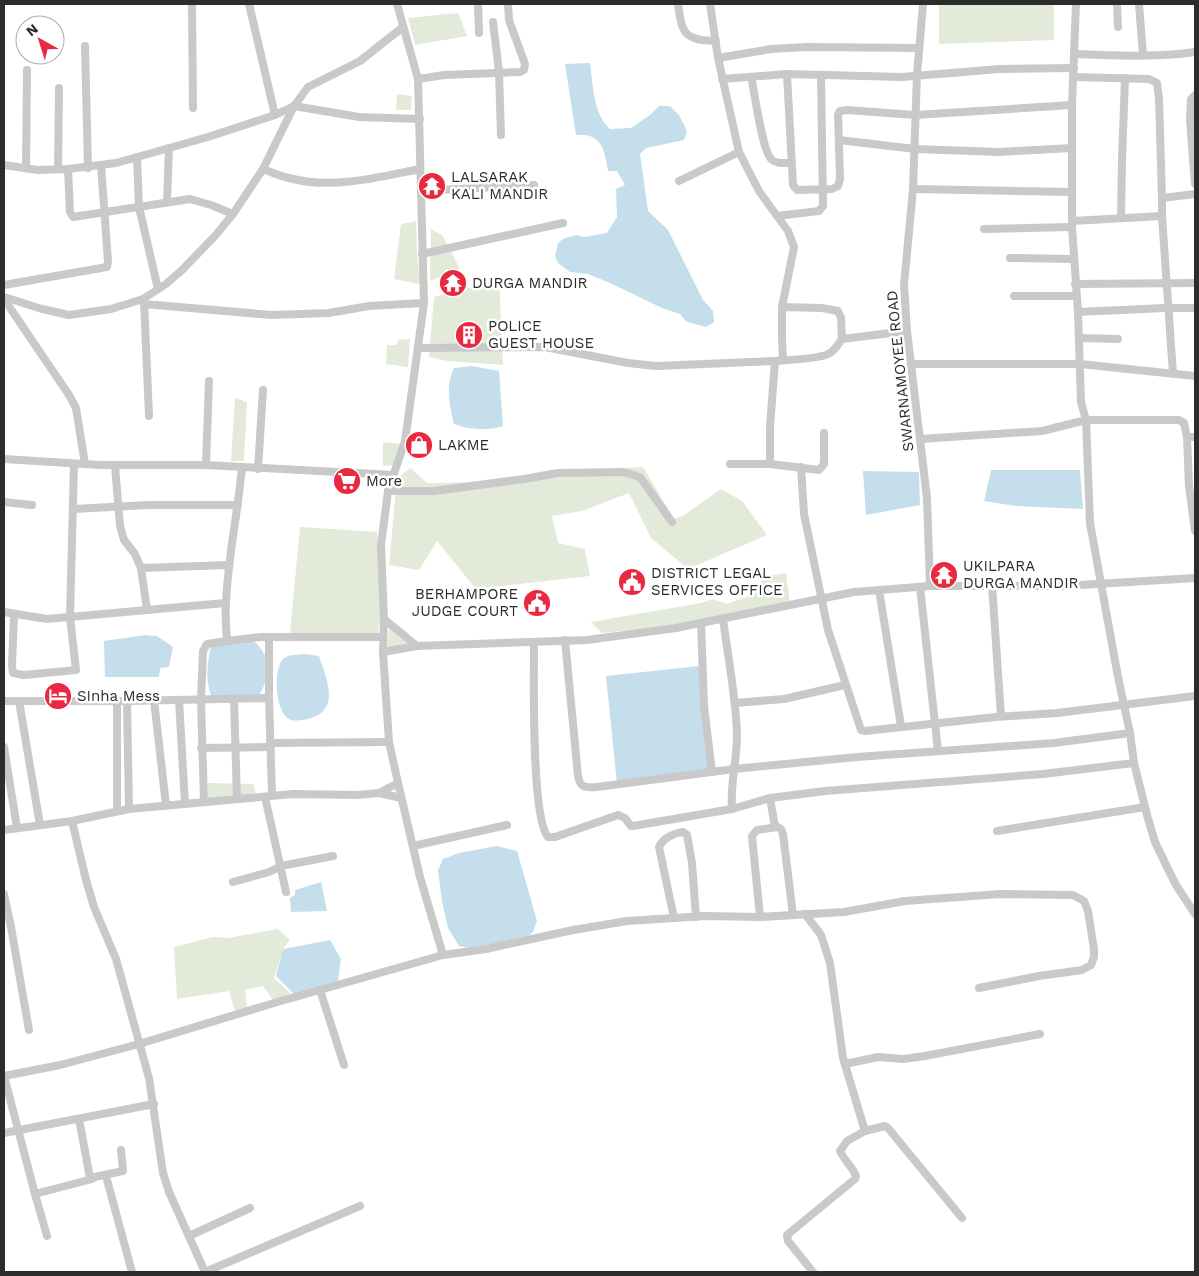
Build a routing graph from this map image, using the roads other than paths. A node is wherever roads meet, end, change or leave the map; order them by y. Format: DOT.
graph roads {
  1 [pos="192,4"];
  2 [pos="249,4"];
  3 [pos="397,4"];
  4 [pos="478,4"];
  5 [pos="508,4"];
  6 [pos="678,4"];
  7 [pos="710,4"];
  8 [pos="923,4"];
  9 [pos="1076,4"];
  10 [pos="1117,4"];
  11 [pos="1140,4"];
  12 [pos="493,22"];
  13 [pos="403,27"];
  14 [pos="1118,27"];
  15 [pos="478,33"];
  16 [pos="716,41"];
  17 [pos="85,46"];
  18 [pos="919,48"];
  19 [pos="1195,52"];
  20 [pos="1074,54"];
  21 [pos="1143,55"];
  22 [pos="718,58"];
  23 [pos="1074,68"];
  24 [pos="27,70"];
  25 [pos="499,72"];
  26 [pos="787,74"];
  27 [pos="820,75"];
  28 [pos="917,75"];
  29 [pos="751,77"];
  30 [pos="1074,77"];
  31 [pos="1125,78"];
  32 [pos="418,79"];
  33 [pos="722,79"];
  34 [pos="59,88"];
  35 [pos="1195,95"];
  36 [pos="1072,105"];
  37 [pos="294,106"];
  38 [pos="193,108"];
  39 [pos="275,115"];
  40 [pos="915,115"];
  41 [pos="420,119"];
  42 [pos="501,134"];
  43 [pos="839,140"];
  44 [pos="169,148"];
  45 [pos="1072,148"];
  46 [pos="914,149"];
  47 [pos="739,152"];
  48 [pos="137,157"];
  49 [pos="791,162"];
  50 [pos="4,165"];
  51 [pos="101,166"];
  52 [pos="26,168"];
  53 [pos="88,168"];
  54 [pos="68,169"];
  55 [pos="263,169"];
  56 [pos="420,169"];
  57 [pos="58,170"];
  58 [pos="679,181"];
  59 [pos="1195,184"];
  60 [pos="534,185"];
  61 [pos="912,188"];
  62 [pos="823,190"];
  63 [pos="421,192"];
  64 [pos="1072,192"];
  65 [pos="1195,194"];
  66 [pos="1162,198"];
  67 [pos="167,202"];
  68 [pos="139,206"];
  69 [pos="104,212"];
  70 [pos="233,214"];
  71 [pos="777,216"];
  72 [pos="1162,216"];
  73 [pos="1121,218"];
  74 [pos="563,223"];
  75 [pos="1072,224"];
  76 [pos="984,229"];
  77 [pos="422,254"];
  78 [pos="1010,258"];
  79 [pos="1073,259"];
  80 [pos="1195,283"];
  81 [pos="1076,284"];
  82 [pos="1167,284"];
  83 [pos="4,285"];
  84 [pos="158,289"];
  85 [pos="1014,296"];
  86 [pos="1076,296"];
  87 [pos="4,298"];
  88 [pos="144,302"];
  89 [pos="424,303"];
  90 [pos="782,308"];
  91 [pos="1168,308"];
  92 [pos="1195,308"];
  93 [pos="1078,312"];
  94 [pos="906,332"];
  95 [pos="1078,338"];
  96 [pos="842,339"];
  97 [pos="1118,339"];
  98 [pos="418,348"];
  99 [pos="779,361"];
  100 [pos="911,364"];
  101 [pos="1080,364"];
  102 [pos="1173,374"];
  103 [pos="1195,376"];
  104 [pos="209,381"];
  105 [pos="263,390"];
  106 [pos="150,416"];
  107 [pos="1086,420"];
  108 [pos="824,433"];
  109 [pos="1191,437"];
  110 [pos="920,439"];
  111 [pos="4,459"];
  112 [pos="74,464"];
  113 [pos="85,464"];
  114 [pos="730,464"];
  115 [pos="770,464"];
  116 [pos="206,465"];
  117 [pos="115,466"];
  118 [pos="242,467"];
  119 [pos="801,467"];
  120 [pos="258,469"];
  121 [pos="394,475"];
  122 [pos="388,491"];
  123 [pos="4,502"];
  124 [pos="32,505"];
  125 [pos="238,505"];
  126 [pos="118,506"];
  127 [pos="74,509"];
  128 [pos="672,522"];
  129 [pos="1195,532"];
  130 [pos="229,565"];
  131 [pos="141,568"];
  132 [pos="1195,578"];
  133 [pos="992,584"];
  134 [pos="1101,584"];
  135 [pos="930,586"];
  136 [pos="920,587"];
  137 [pos="879,590"];
  138 [pos="822,599"];
  139 [pos="225,603"];
  140 [pos="147,610"];
  141 [pos="4,612"];
  142 [pos="14,615"];
  143 [pos="70,617"];
  144 [pos="384,619"];
  145 [pos="723,619"];
  146 [pos="701,624"];
  147 [pos="383,637"];
  148 [pos="269,638"];
  149 [pos="565,640"];
  150 [pos="227,641"];
  151 [pos="534,642"];
  152 [pos="417,646"];
  153 [pos="383,652"];
  154 [pos="845,685"];
  155 [pos="1195,696"];
  156 [pos="269,698"];
  157 [pos="234,699"];
  158 [pos="116,700"];
  159 [pos="154,700"];
  160 [pos="178,700"];
  161 [pos="200,700"];
  162 [pos="4,701"];
  163 [pos="19,701"];
  164 [pos="127,701"];
  165 [pos="735,703"];
  166 [pos="1124,706"];
  167 [pos="1000,716"];
  168 [pos="936,722"];
  169 [pos="901,726"];
  170 [pos="1130,733"];
  171 [pos="389,742"];
  172 [pos="270,745"];
  173 [pos="4,747"];
  174 [pos="236,747"];
  175 [pos="201,748"];
  176 [pos="938,751"];
  177 [pos="1134,763"];
  178 [pos="734,769"];
  179 [pos="712,772"];
  180 [pos="398,783"];
  181 [pos="379,793"];
  182 [pos="268,796"];
  183 [pos="401,798"];
  184 [pos="770,798"];
  185 [pos="237,799"];
  186 [pos="204,802"];
  187 [pos="184,804"];
  188 [pos="166,805"];
  189 [pos="1145,807"];
  190 [pos="130,809"];
  191 [pos="732,809"];
  192 [pos="117,811"];
  193 [pos="72,821"];
  194 [pos="40,825"];
  195 [pos="507,825"];
  196 [pos="775,827"];
  197 [pos="17,828"];
  198 [pos="4,830"];
  199 [pos="997,830"];
  200 [pos="413,846"];
  201 [pos="333,856"];
  202 [pos="281,866"];
  203 [pos="233,882"];
  204 [pos="286,892"];
  205 [pos="4,894"];
  206 [pos="1192,902"];
  207 [pos="805,914"];
  208 [pos="1195,914"];
  209 [pos="793,915"];
  210 [pos="760,916"];
  211 [pos="696,917"];
  212 [pos="674,918"];
  213 [pos="8,928"];
  214 [pos="443,955"];
  215 [pos="980,988"];
  216 [pos="320,990"];
  217 [pos="29,1030"];
  218 [pos="1040,1034"];
  219 [pos="139,1044"];
  220 [pos="845,1064"];
  221 [pos="344,1066"];
  222 [pos="4,1076"];
  223 [pos="154,1104"];
  224 [pos="79,1119"];
  225 [pos="18,1130"];
  226 [pos="865,1131"];
  227 [pos="4,1133"];
  228 [pos="121,1150"];
  229 [pos="106,1176"];
  230 [pos="92,1179"];
  231 [pos="34,1194"];
  232 [pos="360,1206"];
  233 [pos="250,1208"];
  234 [pos="962,1218"];
  235 [pos="47,1236"];
  236 [pos="189,1236"];
  237 [pos="132,1272"];
  238 [pos="205,1272"];
  239 [pos="813,1272"];
  1 -- 38 [label="street"];
  2 -- 39 [label="street"];
  3 -- 13 [label="street"];
  4 -- 15 [label="street"];
  5 -- 25 [label="street"];
  6 -- 16 [label="street"];
  7 -- 16 [label="street"];
  8 -- 18 [label="street, SWARNAMOYEE ROAD"];
  9 -- 20 [label="street"];
  10 -- 14 [label="street"];
  11 -- 21 [label="street"];
  12 -- 25 [label="street"];
  13 -- 32 [label="street"];
  13 -- 37 [label="street"];
  16 -- 22 [label="street"];
  17 -- 53 [label="street"];
  18 -- 22 [label="street"];
  18 -- 28 [label="street, SWARNAMOYEE ROAD"];
  19 -- 21 [label="street"];
  20 -- 21 [label="street"];
  20 -- 23 [label="street"];
  22 -- 33 [label="street"];
  23 -- 28 [label="street"];
  23 -- 30 [label="street"];
  24 -- 52 [label="street"];
  25 -- 32 [label="street"];
  25 -- 42 [label="street"];
  26 -- 27 [label="street"];
  26 -- 29 [label="street"];
  26 -- 49 [label="street"];
  27 -- 28 [label="street"];
  27 -- 62 [label="street"];
  28 -- 40 [label="street, SWARNAMOYEE ROAD"];
  29 -- 33 [label="street"];
  29 -- 49 [label="street"];
  30 -- 31 [label="street"];
  30 -- 36 [label="street"];
  31 -- 66 [label="street"];
  31 -- 73 [label="street"];
  32 -- 41 [label="street"];
  33 -- 47 [label="street"];
  34 -- 57 [label="street"];
  35 -- 59 [label="street"];
  36 -- 40 [label="street"];
  36 -- 45 [label="street"];
  37 -- 39 [label="street"];
  37 -- 41 [label="street"];
  37 -- 55 [label="street"];
  39 -- 44 [label="street"];
  40 -- 43 [label="street"];
  40 -- 46 [label="street, SWARNAMOYEE ROAD"];
  41 -- 56 [label="street"];
  43 -- 46 [label="street"];
  43 -- 62 [label="street"];
  44 -- 48 [label="street"];
  44 -- 67 [label="street"];
  45 -- 46 [label="street"];
  45 -- 64 [label="street"];
  46 -- 61 [label="street, SWARNAMOYEE ROAD"];
  47 -- 58 [label="street"];
  47 -- 71 [label="street"];
  48 -- 51 [label="street"];
  48 -- 68 [label="street"];
  49 -- 62 [label="street"];
  50 -- 52 [label="street"];
  51 -- 53 [label="street"];
  51 -- 69 [label="street"];
  52 -- 57 [label="street"];
  53 -- 54 [label="street"];
  54 -- 57 [label="street"];
  54 -- 69 [label="street"];
  55 -- 56 [label="street"];
  55 -- 70 [label="street"];
  56 -- 63 [label="street"];
  60 -- 63 [label="street"];
  61 -- 64 [label="street"];
  61 -- 94 [label="street, SWARNAMOYEE ROAD"];
  62 -- 71 [label="street"];
  63 -- 77 [label="street"];
  64 -- 75 [label="street"];
  65 -- 66 [label="street"];
  66 -- 72 [label="street"];
  67 -- 68 [label="street"];
  67 -- 70 [label="street"];
  68 -- 69 [label="street"];
  68 -- 84 [label="street"];
  69 -- 83 [label="street"];
  70 -- 84 [label="street"];
  71 -- 90 [label="street"];
  72 -- 73 [label="street"];
  72 -- 82 [label="street"];
  73 -- 75 [label="street"];
  74 -- 77 [label="street"];
  75 -- 76 [label="street"];
  75 -- 79 [label="street"];
  77 -- 89 [label="street"];
  78 -- 79 [label="street"];
  79 -- 81 [label="street"];
  80 -- 82 [label="street"];
  81 -- 82 [label="street"];
  81 -- 86 [label="street"];
  82 -- 91 [label="street"];
  84 -- 88 [label="street"];
  85 -- 86 [label="street"];
  86 -- 93 [label="street"];
  87 -- 88 [label="street"];
  87 -- 113 [label="street"];
  88 -- 89 [label="street"];
  88 -- 106 [label="street"];
  89 -- 98 [label="street"];
  90 -- 96 [label="street"];
  90 -- 99 [label="street"];
  91 -- 92 [label="street"];
  91 -- 93 [label="street"];
  91 -- 102 [label="street"];
  93 -- 95 [label="street"];
  94 -- 96 [label="street"];
  94 -- 100 [label="street, SWARNAMOYEE ROAD"];
  95 -- 97 [label="street"];
  95 -- 101 [label="street"];
  96 -- 99 [label="street"];
  98 -- 99 [label="street"];
  98 -- 121 [label="street"];
  99 -- 115 [label="street"];
  100 -- 101 [label="street"];
  100 -- 110 [label="street, SWARNAMOYEE ROAD"];
  101 -- 102 [label="street"];
  101 -- 107 [label="street"];
  102 -- 103 [label="street"];
  104 -- 116 [label="street"];
  105 -- 120 [label="street"];
  107 -- 109 [label="street"];
  107 -- 110 [label="street"];
  107 -- 134 [label="street"];
  108 -- 119 [label="street"];
  109 -- 129 [label="street"];
  110 -- 135 [label="street, SWARNAMOYEE ROAD"];
  111 -- 112 [label="street"];
  112 -- 113 [label="street"];
  112 -- 127 [label="street"];
  113 -- 117 [label="street"];
  114 -- 115 [label="street"];
  115 -- 119 [label="street"];
  116 -- 117 [label="street"];
  116 -- 118 [label="street"];
  117 -- 126 [label="street"];
  118 -- 120 [label="street"];
  118 -- 125 [label="street"];
  119 -- 138 [label="street"];
  120 -- 121 [label="street"];
  121 -- 122 [label="street"];
  122 -- 128 [label="street"];
  122 -- 144 [label="street"];
  123 -- 124 [label="street"];
  125 -- 126 [label="street"];
  125 -- 130 [label="street"];
  126 -- 127 [label="street"];
  126 -- 131 [label="street"];
  127 -- 143 [label="street"];
  130 -- 131 [label="street"];
  130 -- 139 [label="street"];
  131 -- 140 [label="street"];
  132 -- 134 [label="street"];
  133 -- 134 [label="street"];
  133 -- 135 [label="street"];
  133 -- 167 [label="street"];
  134 -- 166 [label="street"];
  135 -- 136 [label="street"];
  136 -- 137 [label="street"];
  136 -- 168 [label="street"];
  137 -- 138 [label="street"];
  137 -- 169 [label="street"];
  138 -- 145 [label="street"];
  138 -- 154 [label="street"];
  139 -- 140 [label="street"];
  139 -- 150 [label="street"];
  140 -- 143 [label="street"];
  141 -- 142 [label="street"];
  142 -- 143 [label="street"];
  142 -- 143 [label="street"];
  144 -- 147 [label="street"];
  144 -- 152 [label="street"];
  145 -- 146 [label="street"];
  145 -- 165 [label="street"];
  146 -- 149 [label="street"];
  146 -- 179 [label="street"];
  147 -- 148 [label="street"];
  147 -- 153 [label="street"];
  148 -- 150 [label="street"];
  148 -- 156 [label="street"];
  149 -- 151 [label="street"];
  149 -- 179 [label="street"];
  150 -- 161 [label="street"];
  151 -- 152 [label="street"];
  151 -- 191 [label="street"];
  152 -- 153 [label="street"];
  153 -- 171 [label="street"];
  154 -- 165 [label="street"];
  154 -- 169 [label="street"];
  155 -- 166 [label="street"];
  156 -- 157 [label="street"];
  156 -- 172 [label="street"];
  157 -- 161 [label="street"];
  157 -- 174 [label="street"];
  158 -- 163 [label="street"];
  158 -- 164 [label="street"];
  158 -- 192 [label="street"];
  159 -- 160 [label="street"];
  159 -- 164 [label="street"];
  159 -- 188 [label="street"];
  160 -- 161 [label="street"];
  160 -- 187 [label="street"];
  161 -- 175 [label="street"];
  162 -- 163 [label="street"];
  163 -- 194 [label="street"];
  164 -- 190 [label="street"];
  165 -- 178 [label="street"];
  166 -- 167 [label="street"];
  166 -- 170 [label="street"];
  167 -- 168 [label="street"];
  168 -- 169 [label="street"];
  168 -- 176 [label="street"];
  170 -- 176 [label="street"];
  170 -- 177 [label="street"];
  171 -- 172 [label="street"];
  171 -- 180 [label="street"];
  172 -- 174 [label="street"];
  172 -- 182 [label="street"];
  173 -- 197 [label="street"];
  174 -- 175 [label="street"];
  174 -- 185 [label="street"];
  175 -- 186 [label="street"];
  176 -- 178 [label="street"];
  177 -- 184 [label="street"];
  177 -- 189 [label="street"];
  178 -- 179 [label="street"];
  178 -- 191 [label="street"];
  180 -- 181 [label="street"];
  180 -- 183 [label="street"];
  181 -- 182 [label="street"];
  181 -- 183 [label="street"];
  182 -- 185 [label="street"];
  182 -- 202 [label="street"];
  183 -- 200 [label="street"];
  184 -- 191 [label="street"];
  184 -- 196 [label="street"];
  185 -- 186 [label="street"];
  186 -- 187 [label="street"];
  187 -- 188 [label="street"];
  188 -- 190 [label="street"];
  189 -- 199 [label="street"];
  189 -- 206 [label="street"];
  190 -- 192 [label="street"];
  192 -- 193 [label="street"];
  193 -- 194 [label="street"];
  193 -- 219 [label="street"];
  194 -- 197 [label="street"];
  195 -- 200 [label="street"];
  196 -- 209 [label="street"];
  196 -- 210 [label="street"];
  197 -- 198 [label="street"];
  200 -- 214 [label="street"];
  201 -- 202 [label="street"];
  202 -- 203 [label="street"];
  202 -- 204 [label="street"];
  205 -- 213 [label="street"];
  206 -- 208 [label="street"];
  207 -- 209 [label="street"];
  207 -- 215 [label="street"];
  207 -- 220 [label="street"];
  209 -- 210 [label="street"];
  210 -- 211 [label="street"];
  211 -- 212 [label="street"];
  211 -- 212 [label="street"];
  212 -- 214 [label="street"];
  213 -- 217 [label="street"];
  214 -- 216 [label="street"];
  216 -- 219 [label="street"];
  216 -- 221 [label="street"];
  218 -- 220 [label="street"];
  219 -- 222 [label="street"];
  219 -- 223 [label="street"];
  220 -- 226 [label="street"];
  222 -- 225 [label="street"];
  223 -- 224 [label="street"];
  223 -- 236 [label="street"];
  224 -- 225 [label="street"];
  224 -- 230 [label="street"];
  225 -- 227 [label="street"];
  225 -- 231 [label="street"];
  226 -- 234 [label="street"];
  226 -- 239 [label="street"];
  228 -- 229 [label="street"];
  229 -- 230 [label="street"];
  229 -- 237 [label="street"];
  230 -- 231 [label="street"];
  231 -- 235 [label="street"];
  232 -- 238 [label="street"];
  233 -- 236 [label="street"];
  236 -- 238 [label="street"];
}
